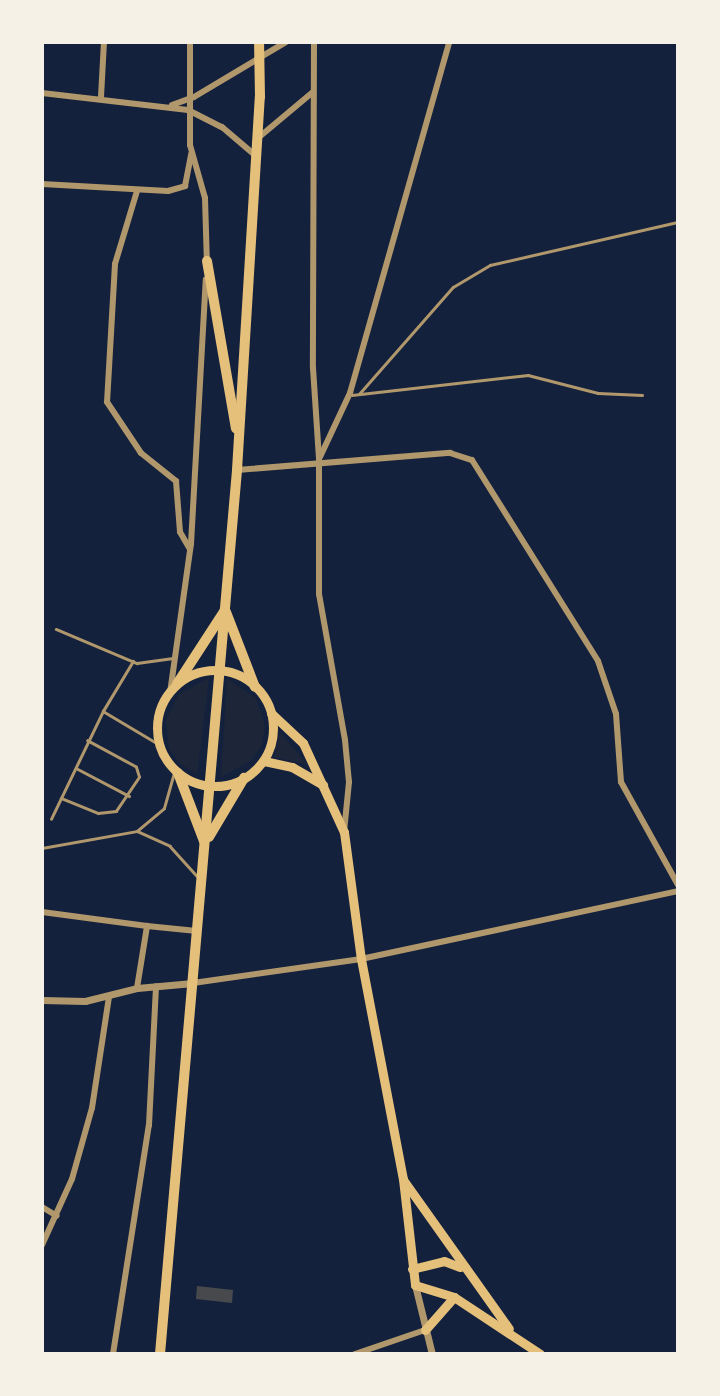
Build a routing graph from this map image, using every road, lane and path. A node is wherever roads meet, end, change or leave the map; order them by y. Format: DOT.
graph roads {
  1 [pos="104,42"];
  2 [pos="190,42"];
  3 [pos="259,42"];
  4 [pos="286,42"];
  5 [pos="314,42"];
  6 [pos="449,42"];
  7 [pos="259,56"];
  8 [pos="313,92"];
  9 [pos="42,93"];
  10 [pos="101,97"];
  11 [pos="188,105"];
  12 [pos="257,140"];
  13 [pos="191,152"];
  14 [pos="256,156"];
  15 [pos="42,184"];
  16 [pos="137,191"];
  17 [pos="678,222"];
  18 [pos="207,261"];
  19 [pos="359,394"];
  20 [pos="642,395"];
  21 [pos="349,396"];
  22 [pos="239,447"];
  23 [pos="319,462"];
  24 [pos="237,470"];
  25 [pos="190,549"];
  26 [pos="226,609"];
  27 [pos="56,629"];
  28 [pos="176,658"];
  29 [pos="133,661"];
  30 [pos="219,670"];
  31 [pos="177,684"];
  32 [pos="255,687"];
  33 [pos="170,693"];
  34 [pos="103,711"];
  35 [pos="271,713"];
  36 [pos="88,741"];
  37 [pos="160,745"];
  38 [pos="264,761"];
  39 [pos="76,768"];
  40 [pos="176,771"];
  41 [pos="244,778"];
  42 [pos="324,785"];
  43 [pos="212,787"];
  44 [pos="129,796"];
  45 [pos="61,798"];
  46 [pos="51,819"];
  47 [pos="137,831"];
  48 [pos="344,832"];
  49 [pos="205,844"];
  50 [pos="42,848"];
  51 [pos="201,881"];
  52 [pos="678,888"];
  53 [pos="42,912"];
  54 [pos="147,926"];
  55 [pos="197,931"];
  56 [pos="361,959"];
  57 [pos="193,983"];
  58 [pos="156,986"];
  59 [pos="137,988"];
  60 [pos="109,997"];
  61 [pos="42,1000"];
  62 [pos="403,1179"];
  63 [pos="42,1208"];
  64 [pos="57,1216"];
  65 [pos="42,1245"];
  66 [pos="462,1267"];
  67 [pos="412,1269"];
  68 [pos="415,1285"];
  69 [pos="454,1297"];
  70 [pos="425,1330"];
  71 [pos="515,1336"];
  72 [pos="113,1354"];
  73 [pos="160,1354"];
  74 [pos="355,1354"];
  75 [pos="432,1354"];
  76 [pos="540,1354"];
  1 -- 10 [label="street"];
  2 -- 11 [label="street"];
  3 -- 7 [label="main road"];
  4 -- 7 [label="street"];
  5 -- 8 [label="street"];
  6 -- 21 [label="street"];
  7 -- 11 [label="street"];
  7 -- 12 [label="main road"];
  8 -- 12 [label="street"];
  8 -- 23 [label="street"];
  9 -- 10 [label="street"];
  10 -- 11 [label="street"];
  11 -- 13 [label="street"];
  11 -- 14 [label="street"];
  12 -- 14 [label="main road"];
  13 -- 16 [label="street"];
  13 -- 18 [label="street"];
  14 -- 22 [label="main road"];
  15 -- 16 [label="street"];
  16 -- 25 [label="street"];
  17 -- 19 [label="lane"];
  18 -- 22 [label="main road"];
  18 -- 25 [label="street"];
  19 -- 20 [label="lane"];
  19 -- 21 [label="lane"];
  21 -- 23 [label="street"];
  22 -- 24 [label="main road"];
  23 -- 24 [label="street"];
  23 -- 48 [label="street"];
  23 -- 52 [label="street"];
  24 -- 26 [label="main road"];
  25 -- 28 [label="street"];
  26 -- 30 [label="main road"];
  26 -- 31 [label="main road"];
  26 -- 32 [label="main road"];
  27 -- 29 [label="lane"];
  28 -- 29 [label="lane"];
  28 -- 33 [label="street"];
  29 -- 34 [label="lane"];
  30 -- 31 [label="main road"];
  30 -- 32 [label="main road"];
  30 -- 43 [label="main road"];
  31 -- 33 [label="main road"];
  32 -- 35 [label="main road"];
  33 -- 37 [label="main road"];
  34 -- 36 [label="lane"];
  34 -- 37 [label="lane"];
  35 -- 38 [label="main road"];
  35 -- 42 [label="main road"];
  36 -- 39 [label="lane"];
  36 -- 44 [label="lane"];
  37 -- 40 [label="main road"];
  38 -- 41 [label="main road"];
  38 -- 42 [label="main road"];
  39 -- 44 [label="lane"];
  39 -- 45 [label="lane"];
  40 -- 43 [label="main road"];
  40 -- 47 [label="lane"];
  40 -- 49 [label="main road"];
  41 -- 43 [label="main road"];
  41 -- 49 [label="main road"];
  42 -- 48 [label="main road"];
  43 -- 49 [label="main road"];
  44 -- 45 [label="lane"];
  45 -- 46 [label="lane"];
  47 -- 50 [label="lane"];
  47 -- 51 [label="lane"];
  48 -- 56 [label="main road"];
  49 -- 51 [label="main road"];
  51 -- 55 [label="main road"];
  52 -- 56 [label="street"];
  53 -- 54 [label="street"];
  54 -- 55 [label="street"];
  54 -- 59 [label="street"];
  55 -- 57 [label="main road"];
  56 -- 57 [label="street"];
  56 -- 62 [label="main road"];
  57 -- 58 [label="street"];
  57 -- 73 [label="main road"];
  58 -- 59 [label="street"];
  58 -- 72 [label="street"];
  59 -- 60 [label="street"];
  60 -- 61 [label="street"];
  60 -- 64 [label="street"];
  62 -- 66 [label="main road"];
  62 -- 67 [label="main road"];
  63 -- 64 [label="street"];
  64 -- 65 [label="street"];
  66 -- 67 [label="main road"];
  66 -- 71 [label="main road"];
  67 -- 68 [label="main road"];
  68 -- 69 [label="main road"];
  68 -- 70 [label="street"];
  69 -- 70 [label="main road"];
  69 -- 71 [label="main road"];
  70 -- 74 [label="street"];
  70 -- 75 [label="street"];
  71 -- 76 [label="main road"];
}
